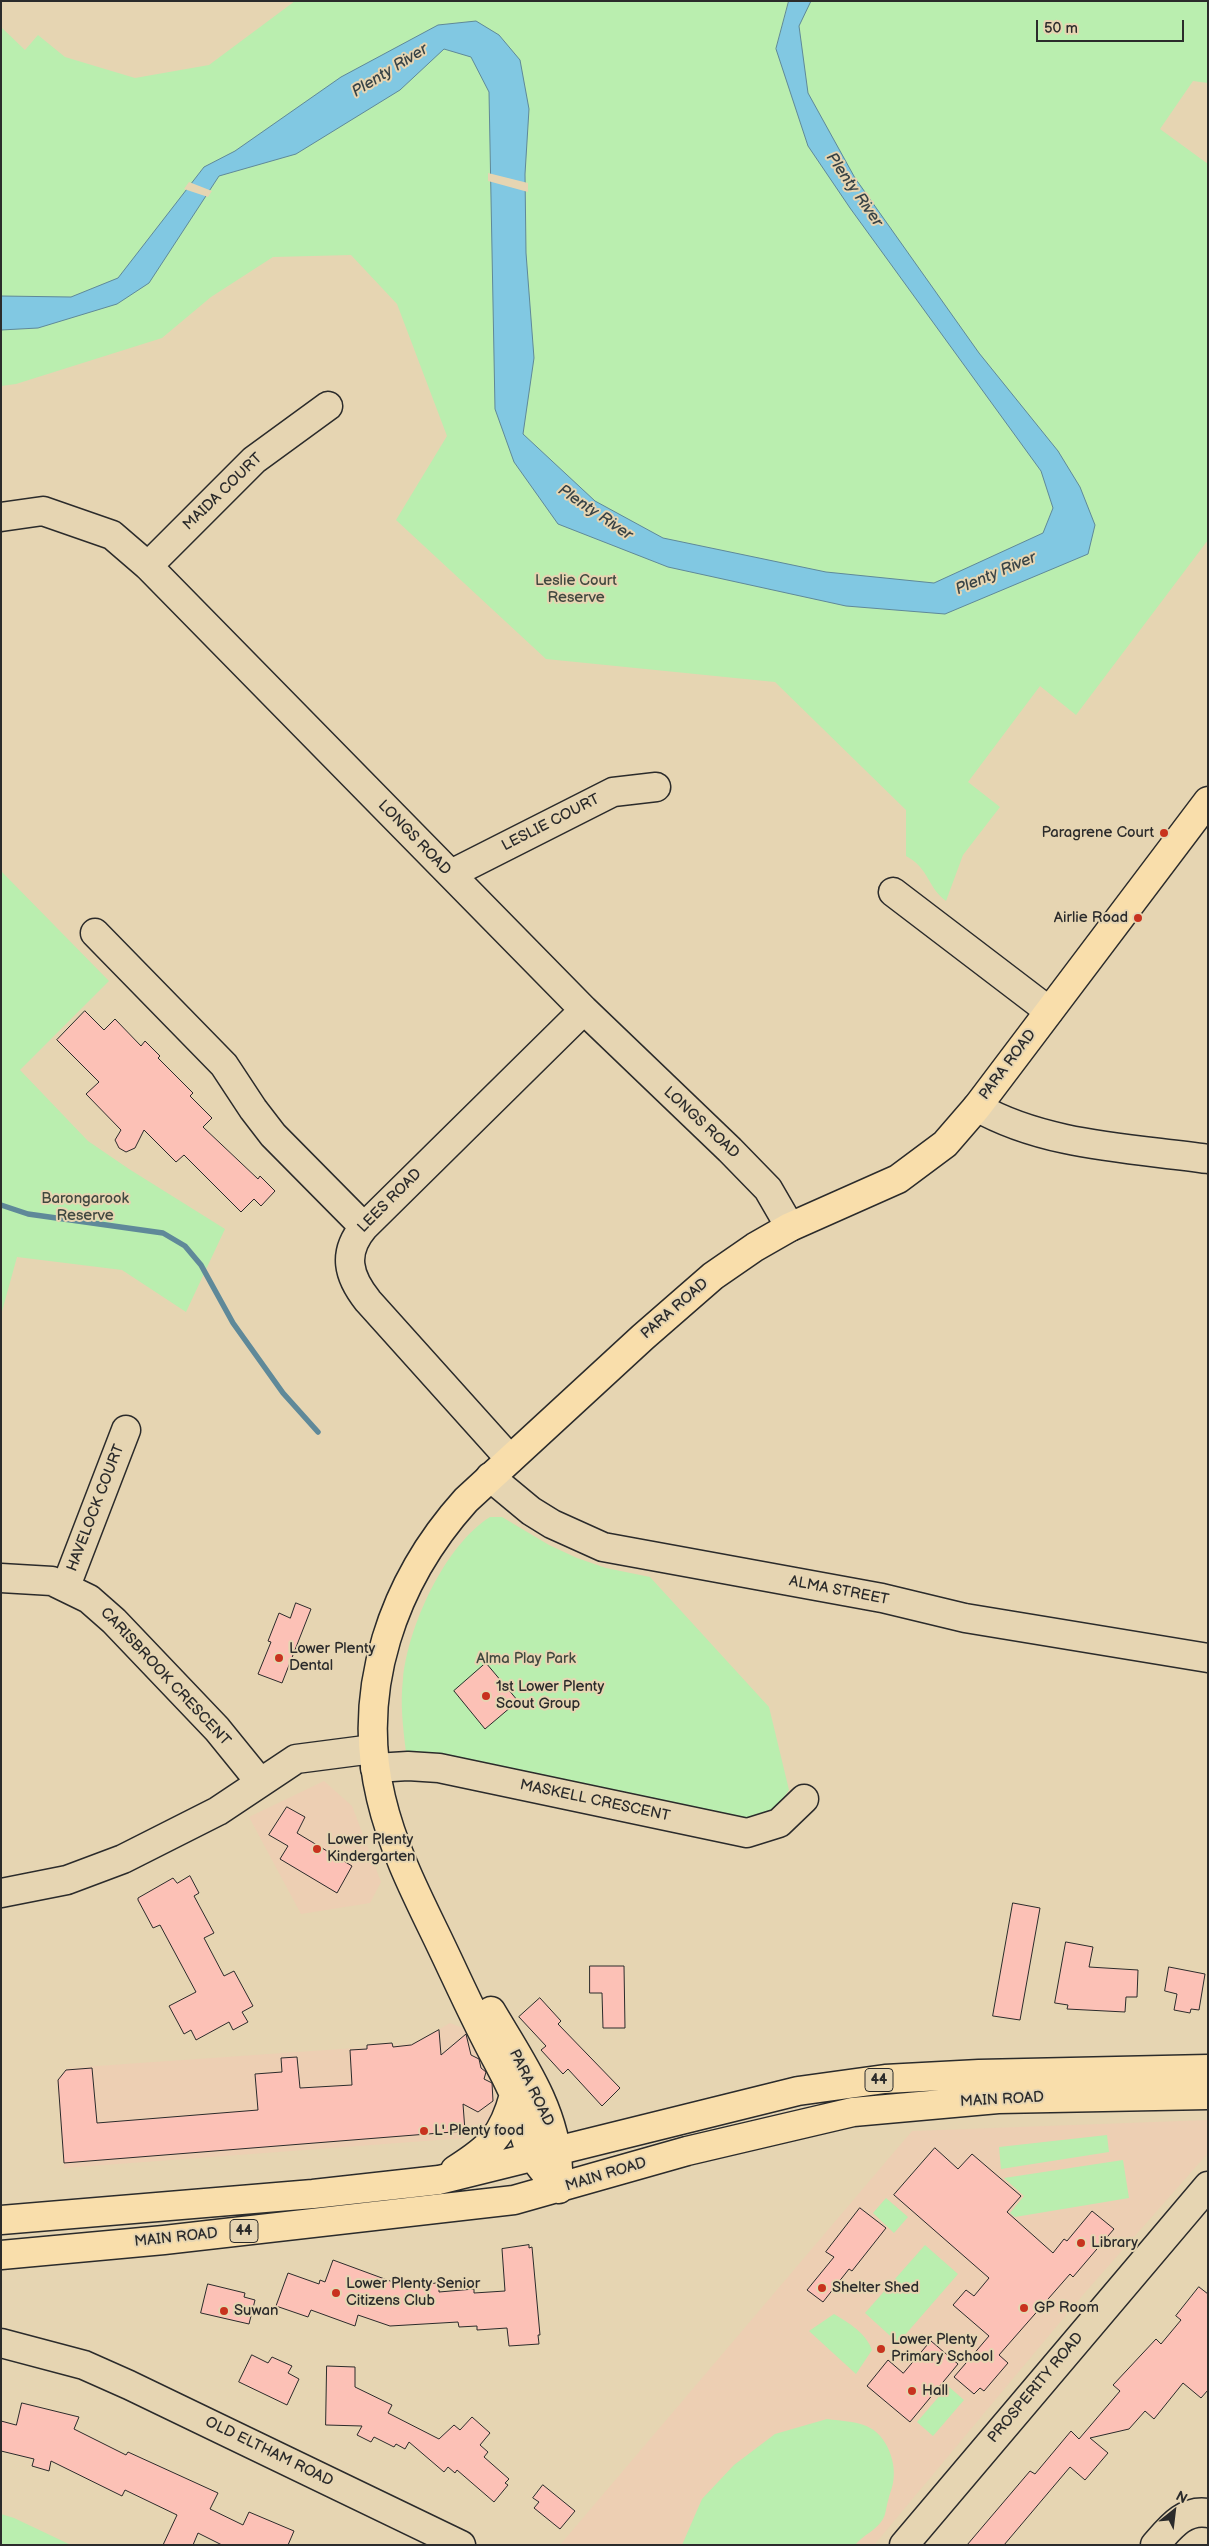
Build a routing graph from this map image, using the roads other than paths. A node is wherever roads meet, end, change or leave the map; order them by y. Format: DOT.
graph roads {
  1 [pos="328,406"];
  2 [pos="1,517"];
  3 [pos="148,566"];
  4 [pos="656,787"];
  5 [pos="1208,801"];
  6 [pos="450,874"];
  7 [pos="892,892"];
  8 [pos="96,945"];
  9 [pos="584,1010"];
  10 [pos="1049,1011"];
  11 [pos="970,1116"];
  12 [pos="1208,1158"];
  13 [pos="364,1227"];
  14 [pos="790,1227"];
  15 [pos="126,1430"];
  16 [pos="510,1458"];
  17 [pos="490,1477"];
  18 [pos="1,1578"];
  19 [pos="66,1586"];
  20 [pos="1208,1658"];
  21 [pos="374,1759"];
  22 [pos="260,1782"];
  23 [pos="804,1799"];
  24 [pos="1,1893"];
  25 [pos="435,1932"];
  26 [pos="1208,2070"];
  27 [pos="514,2095"];
  28 [pos="1208,2095"];
  29 [pos="546,2155"];
  30 [pos="439,2180"];
  31 [pos="1208,2186"];
  32 [pos="559,2189"];
  33 [pos="59,2217"];
  34 [pos="1,2220"];
  35 [pos="63,2250"];
  36 [pos="1,2255"];
  37 [pos="1,2329"];
  38 [pos="1,2343"];
  39 [pos="75,2362"];
  40 [pos="1208,2513"];
  41 [pos="461,2545"];
  42 [pos="904,2545"];
  43 [pos="1156,2545"];
  1 -- 3 [label="street, MAIDA COURT"];
  2 -- 3 [label="street, LONGS ROAD"];
  3 -- 6 [label="street, LONGS ROAD"];
  4 -- 6 [label="street, LESLIE COURT"];
  5 -- 10 [label="main road, PARA ROAD"];
  6 -- 9 [label="street, LONGS ROAD"];
  7 -- 10 [label="street"];
  8 -- 13 [label="street"];
  9 -- 13 [label="street, LEES ROAD"];
  9 -- 14 [label="street, LONGS ROAD"];
  10 -- 11 [label="main road, PARA ROAD"];
  11 -- 12 [label="street"];
  11 -- 14 [label="main road, PARA ROAD"];
  13 -- 16 [label="street, LEES ROAD"];
  14 -- 16 [label="main road, PARA ROAD"];
  15 -- 19 [label="street, HAVELOCK COURT"];
  16 -- 17 [label="main road, PARA ROAD"];
  17 -- 20 [label="street, ALMA STREET"];
  17 -- 21 [label="main road, PARA ROAD"];
  18 -- 19 [label="street, CARISBROOK CRESCENT"];
  19 -- 22 [label="street, CARISBROOK CRESCENT"];
  21 -- 22 [label="street, MASKELL CRESCENT"];
  21 -- 23 [label="street, MASKELL CRESCENT"];
  21 -- 25 [label="main road, PARA ROAD"];
  22 -- 24 [label="street, MASKELL CRESCENT"];
  25 -- 27 [label="main road, PARA ROAD"];
  25 -- 29 [label="main road, PARA ROAD"];
  26 -- 29 [label="main road, MAIN ROAD / 44"];
  27 -- 29 [label="main road, PARA ROAD"];
  27 -- 30 [label="main road"];
  28 -- 32 [label="main road, MAIN ROAD / 44"];
  29 -- 30 [label="main road, MAIN ROAD / 44"];
  29 -- 32 [label="main road, PARA ROAD"];
  30 -- 33 [label="main road, MAIN ROAD / 44"];
  31 -- 42 [label="street, PROSPERITY ROAD"];
  32 -- 35 [label="main road, MAIN ROAD / 44"];
  33 -- 34 [label="main road, MAIN ROAD / 44"];
  33 -- 35 [label="main road"];
  35 -- 36 [label="main road, MAIN ROAD / 44"];
  37 -- 39 [label="street, OLD ELTHAM ROAD"];
  38 -- 39 [label="street, OLD ELTHAM ROAD"];
  39 -- 41 [label="street, OLD ELTHAM ROAD"];
  40 -- 43 [label="street"];
}
